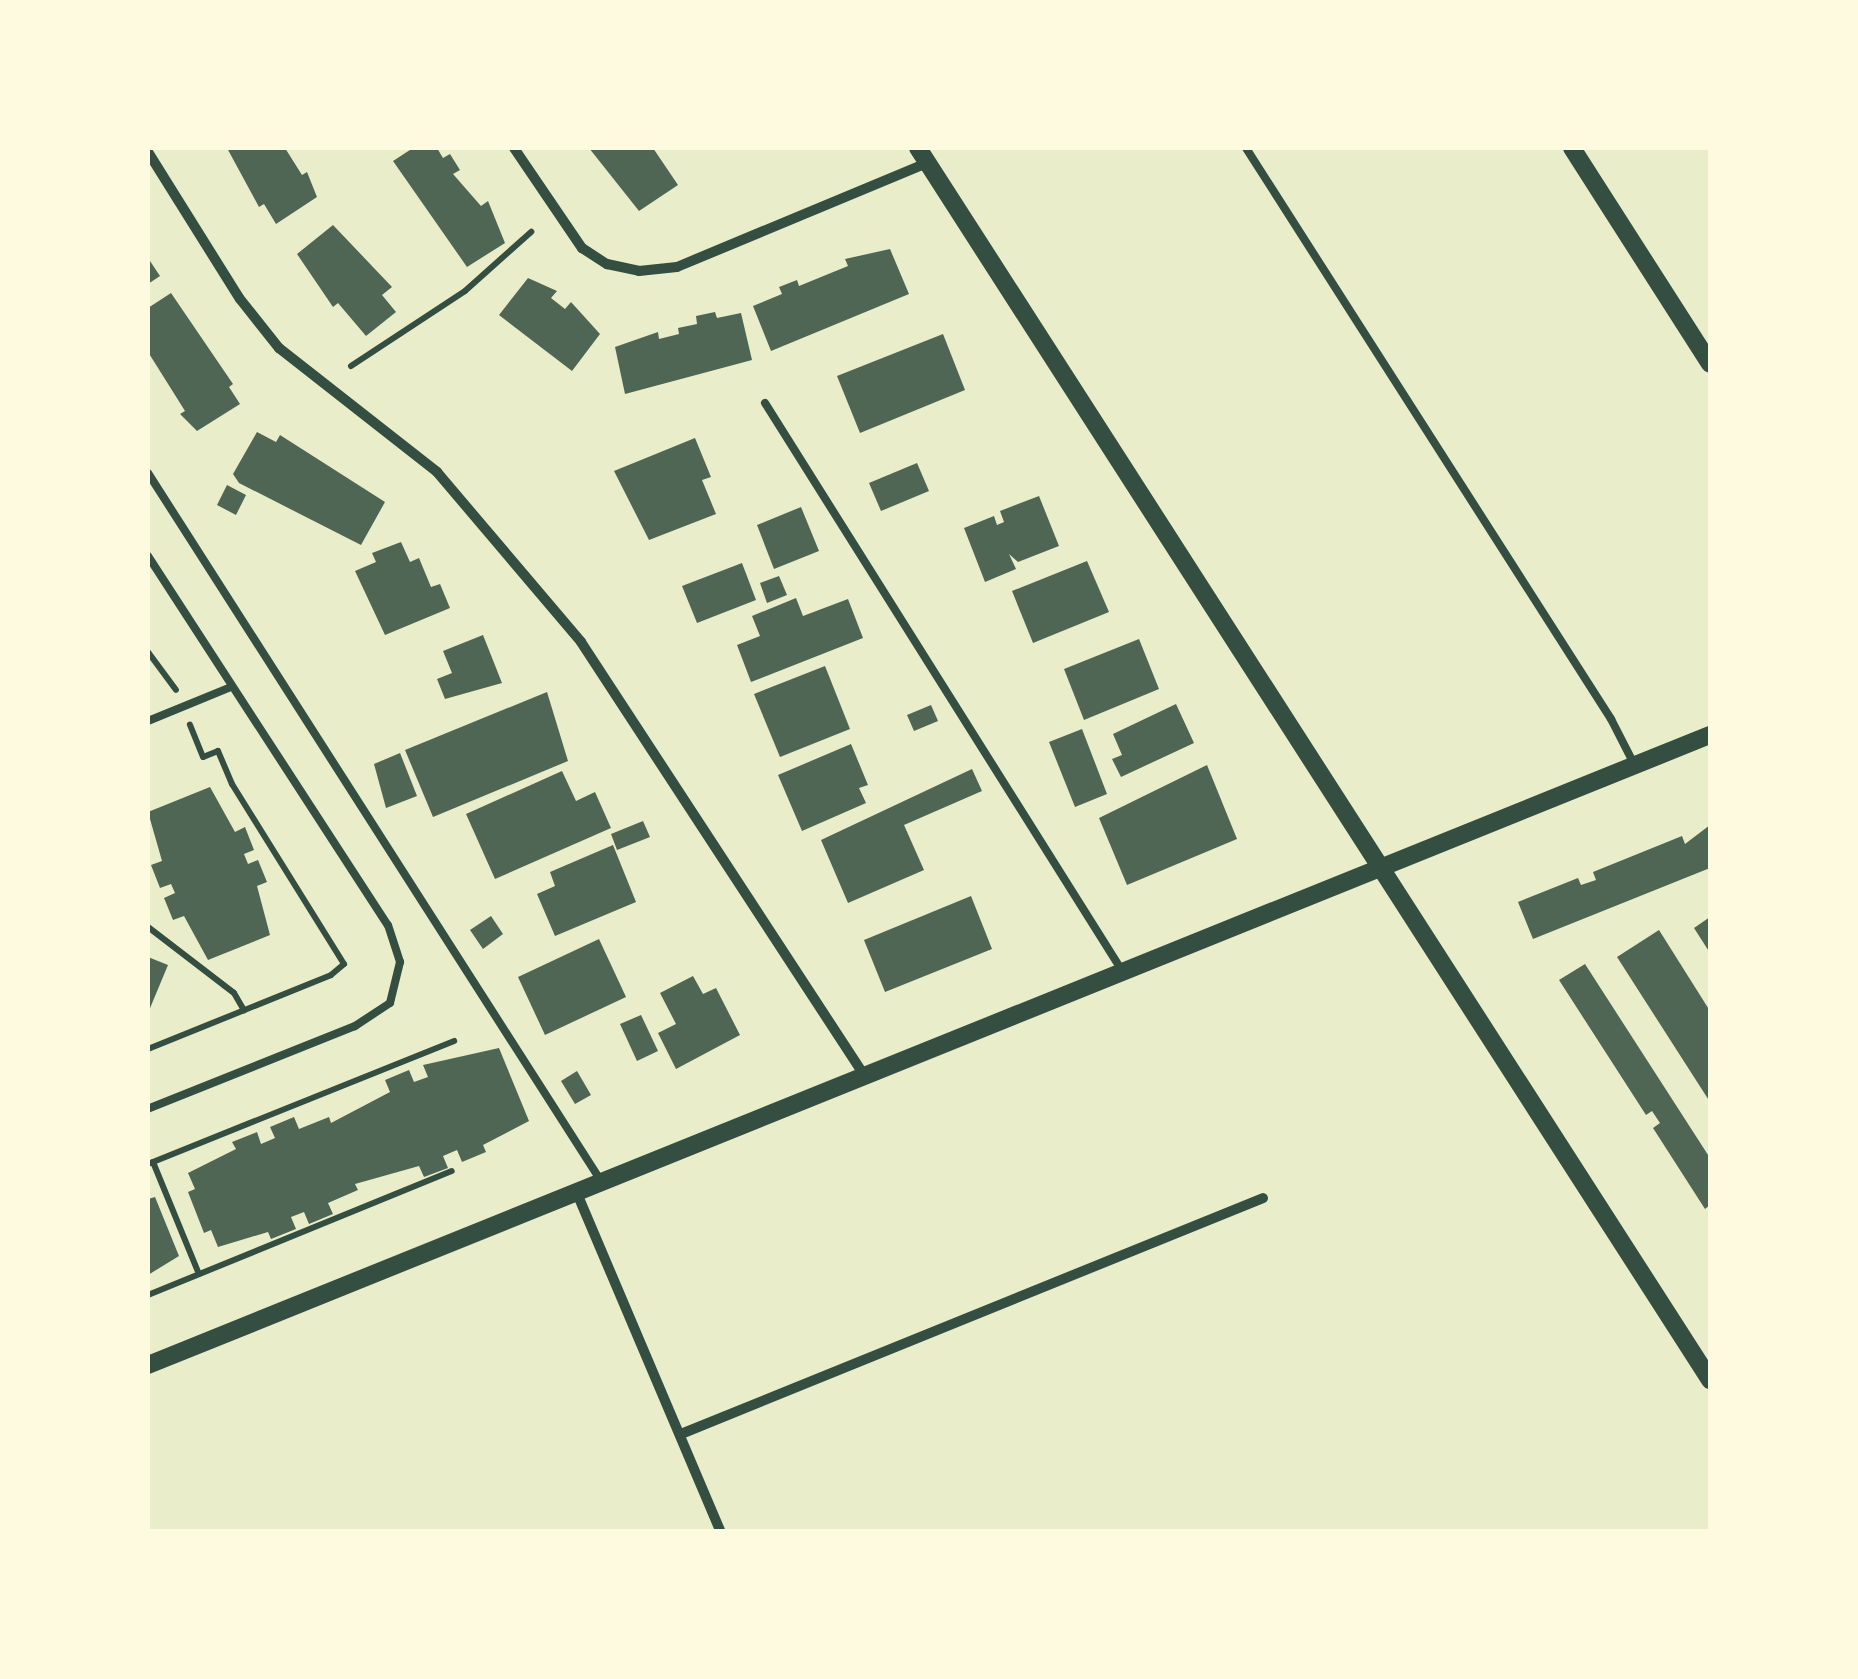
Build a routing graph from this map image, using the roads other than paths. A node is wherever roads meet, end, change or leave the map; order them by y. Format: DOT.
graph roads {
  1 [pos="514,148"];
  2 [pos="1246,148"];
  3 [pos="1572,148"];
  4 [pos="148,152"];
  5 [pos="922,155"];
  6 [pos="1710,364"];
  7 [pos="766,403"];
  8 [pos="148,473"];
  9 [pos="148,556"];
  10 [pos="231,687"];
  11 [pos="148,721"];
  12 [pos="1710,735"];
  13 [pos="1634,766"];
  14 [pos="1380,865"];
  15 [pos="1122,969"];
  16 [pos="864,1075"];
  17 [pos="148,1109"];
  18 [pos="601,1181"];
  19 [pos="576,1192"];
  20 [pos="1263,1198"];
  21 [pos="148,1365"];
  22 [pos="1710,1380"];
  23 [pos="681,1434"];
  24 [pos="721,1532"];
  1 -- 5 [label="street"];
  2 -- 13 [label="lane"];
  3 -- 6 [label="street"];
  4 -- 16 [label="street"];
  5 -- 14 [label="street"];
  7 -- 15 [label="lane"];
  8 -- 18 [label="lane"];
  9 -- 10 [label="lane"];
  10 -- 11 [label="lane"];
  10 -- 17 [label="lane"];
  12 -- 13 [label="street"];
  13 -- 14 [label="street"];
  14 -- 15 [label="street"];
  14 -- 22 [label="street"];
  15 -- 16 [label="street"];
  16 -- 18 [label="street"];
  18 -- 19 [label="street"];
  19 -- 21 [label="street"];
  19 -- 23 [label="street"];
  20 -- 23 [label="street"];
  23 -- 24 [label="street"];
}
